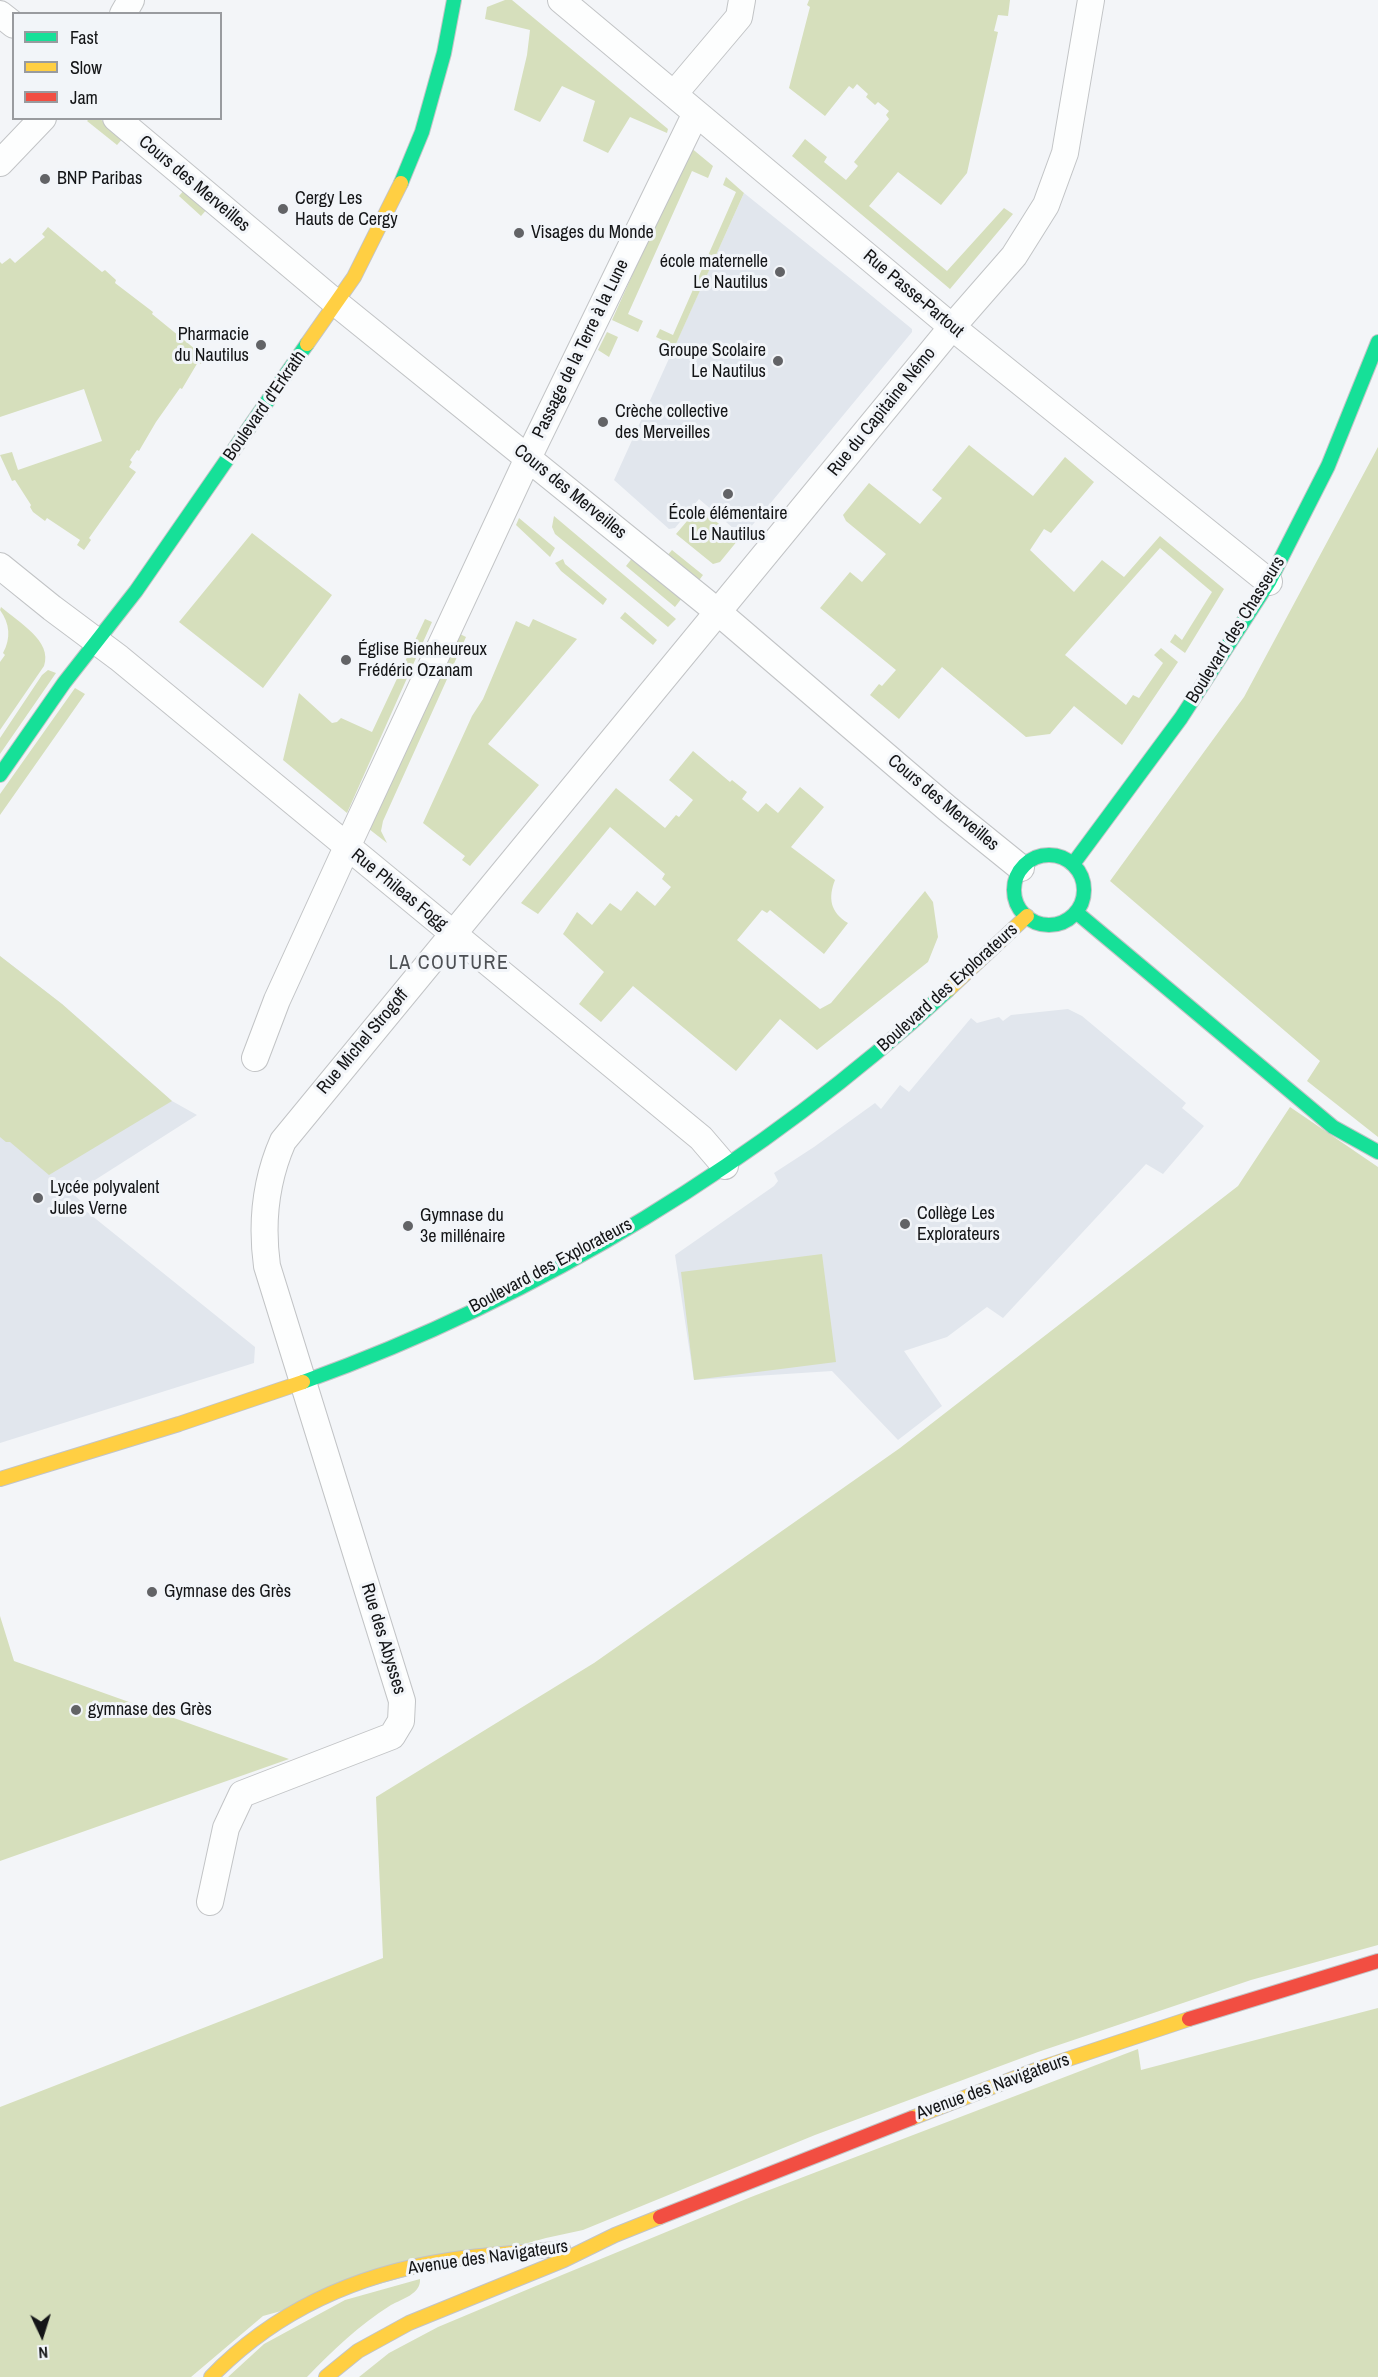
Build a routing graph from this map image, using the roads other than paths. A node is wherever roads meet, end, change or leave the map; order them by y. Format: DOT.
graph roads {
  1 [pos="454,0"];
  2 [pos="561,0"];
  3 [pos="742,0"];
  4 [pos="1091,0"];
  5 [pos="0,14"];
  6 [pos="12,23"];
  7 [pos="674,94"];
  8 [pos="696,113"];
  9 [pos="41,120"];
  10 [pos="118,120"];
  11 [pos="0,163"];
  12 [pos="336,303"];
  13 [pos="952,327"];
  14 [pos="1378,342"];
  15 [pos="528,458"];
  16 [pos="0,566"];
  17 [pos="1269,582"];
  18 [pos="718,612"];
  19 [pos="98,641"];
  20 [pos="0,775"];
  21 [pos="347,847"];
  22 [pos="1074,864"];
  23 [pos="1021,868"];
  24 [pos="1076,912"];
  25 [pos="1027,916"];
  26 [pos="453,934"];
  27 [pos="255,1058"];
  28 [pos="1378,1152"];
  29 [pos="725,1166"];
  30 [pos="304,1382"];
  31 [pos="0,1479"];
  32 [pos="210,1902"];
  33 [pos="1378,1961"];
  34 [pos="615,2235"];
  35 [pos="211,2377"];
  36 [pos="326,2377"];
  1 -- 12 [label="street, Boulevard d'Erkrath"];
  2 -- 7 [label="street, Rue Passe-Partout"];
  3 -- 7 [label="street"];
  4 -- 13 [label="street, Rue du Capitaine Némo"];
  5 -- 6 [label="street"];
  7 -- 8 [label="street, Rue Passe-Partout"];
  8 -- 13 [label="street, Rue Passe-Partout"];
  8 -- 15 [label="street, Passage de la Terre à la Lune"];
  9 -- 11 [label="street"];
  10 -- 12 [label="street, Cours des Merveilles"];
  12 -- 15 [label="street, Cours des Merveilles"];
  12 -- 19 [label="street, Boulevard d'Erkrath"];
  13 -- 17 [label="street, Rue Passe-Partout"];
  13 -- 18 [label="street, Rue du Capitaine Némo"];
  14 -- 17 [label="street, Boulevard des Chasseurs"];
  15 -- 18 [label="street, Cours des Merveilles"];
  15 -- 21 [label="street, Passage de la Terre à la Lune"];
  16 -- 19 [label="street, Rue Phileas Fogg"];
  17 -- 22 [label="street, Boulevard des Chasseurs"];
  18 -- 23 [label="street, Cours des Merveilles"];
  18 -- 26 [label="street, Rue Michel Strogoff"];
  19 -- 20 [label="street, Boulevard d'Erkrath"];
  19 -- 21 [label="street, Rue Phileas Fogg"];
  21 -- 26 [label="street, Rue Phileas Fogg"];
  21 -- 27 [label="street, Passage de la Terre à la Lune"];
  22 -- 23 [label="street"];
  22 -- 24 [label="street"];
  23 -- 25 [label="street"];
  24 -- 25 [label="street"];
  24 -- 28 [label="street"];
  25 -- 29 [label="street, Boulevard des Explorateurs"];
  26 -- 29 [label="street, Rue Phileas Fogg"];
  26 -- 30 [label="street, Rue Michel Strogoff"];
  29 -- 30 [label="street, Boulevard des Explorateurs"];
  30 -- 31 [label="street, Boulevard des Explorateurs"];
  30 -- 32 [label="street, Rue des Abysses"];
  33 -- 34 [label="street, Avenue des Navigateurs"];
  34 -- 35 [label="street, Avenue des Navigateurs"];
  34 -- 36 [label="street, Avenue des Navigateurs"];
}
